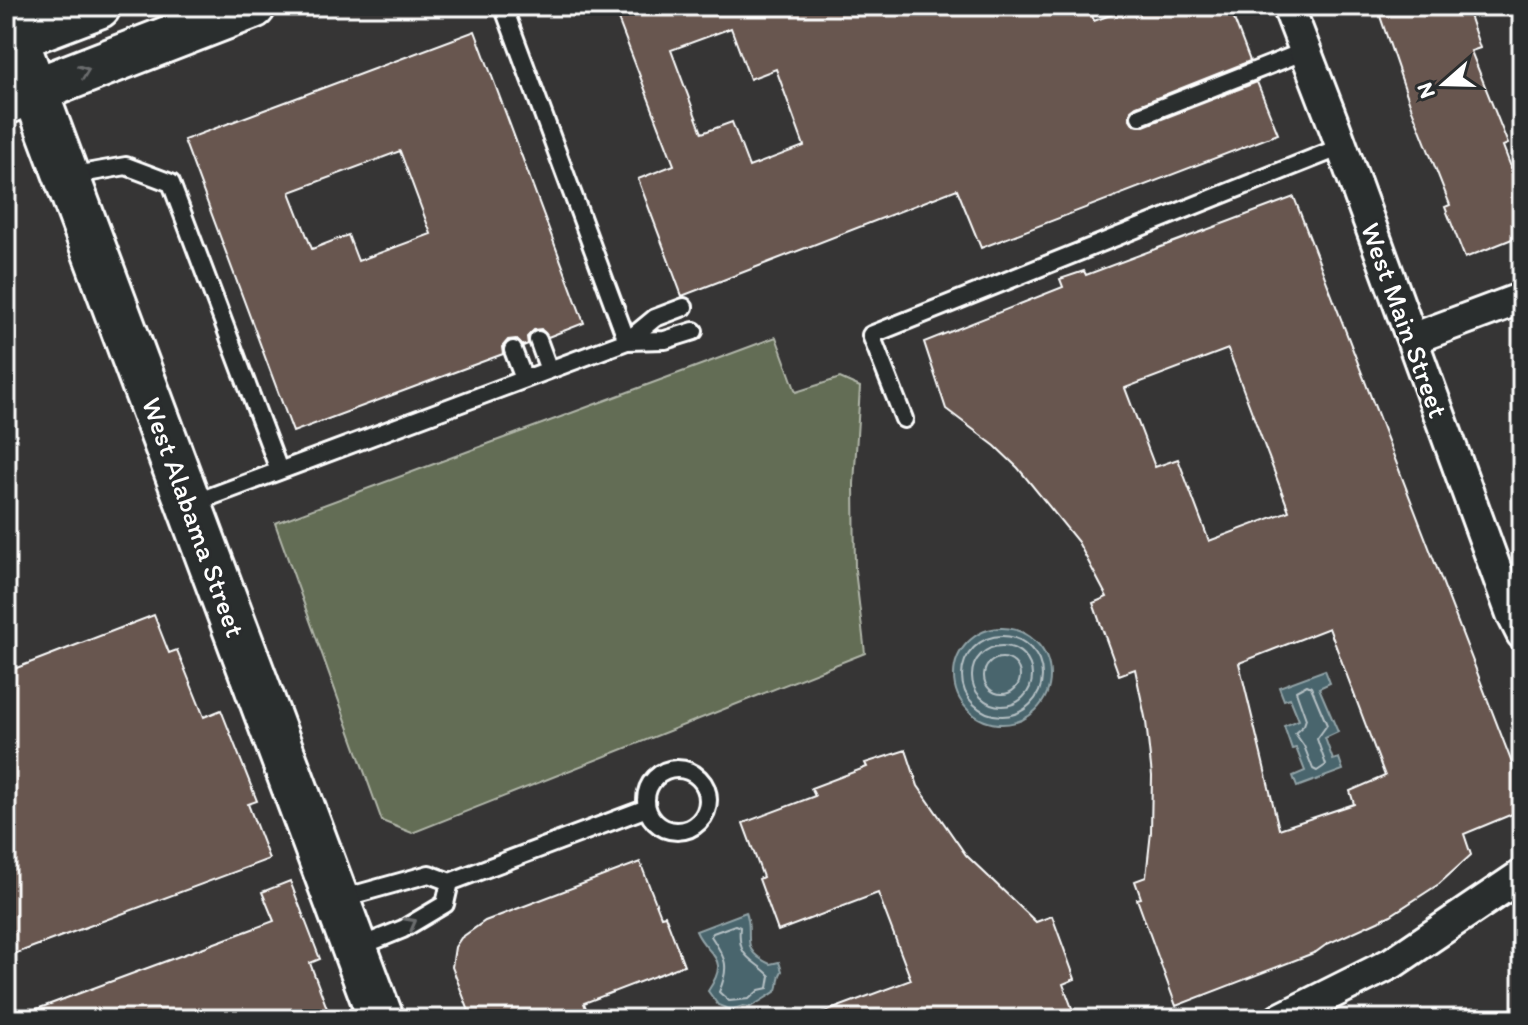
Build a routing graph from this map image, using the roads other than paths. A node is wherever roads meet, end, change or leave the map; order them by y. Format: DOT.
graph roads {
  1 [pos="98,6"];
  2 [pos="253,6"];
  3 [pos="503,6"];
  4 [pos="1288,6"];
  5 [pos="9,31"];
  6 [pos="1305,51"];
  7 [pos="20,96"];
  8 [pos="1140,116"];
  9 [pos="1341,147"];
  10 [pos="67,177"];
  11 [pos="1522,298"];
  12 [pos="684,307"];
  13 [pos="694,331"];
  14 [pos="1412,339"];
  15 [pos="538,340"];
  16 [pos="627,341"];
  17 [pos="513,350"];
  18 [pos="549,370"];
  19 [pos="524,379"];
  20 [pos="904,419"];
  21 [pos="279,470"];
  22 [pos="189,504"];
  23 [pos="1522,634"];
  24 [pos="647,808"];
  25 [pos="1522,875"];
  26 [pos="450,882"];
  27 [pos="337,900"];
  28 [pos="354,948"];
  29 [pos="381,1019"];
  30 [pos="1280,1019"];
  1 -- 5 [label="street"];
  7 -- 2 [label="street, one-way"];
  3 -- 16 [label="lane"];
  4 -- 6 [label="street, West Main Street"];
  5 -- 7 [label="street, West Alabama Street"];
  6 -- 8 [label="lane"];
  6 -- 9 [label="street, West Main Street"];
  7 -- 10 [label="street, West Alabama Street"];
  9 -- 14 [label="street, West Main Street"];
  9 -- 20 [label="lane"];
  10 -- 21 [label="lane"];
  10 -- 22 [label="street, West Alabama Street"];
  11 -- 14 [label="street"];
  12 -- 16 [label="lane"];
  13 -- 16 [label="lane"];
  14 -- 23 [label="street, West Main Street"];
  15 -- 18 [label="lane"];
  16 -- 18 [label="lane"];
  17 -- 19 [label="lane"];
  18 -- 19 [label="lane"];
  19 -- 21 [label="lane"];
  21 -- 22 [label="lane"];
  22 -- 27 [label="street, West Alabama Street"];
  24 -- 26 [label="lane"];
  25 -- 30 [label="street"];
  26 -- 27 [label="lane"];
  28 -- 26 [label="lane, one-way"];
  27 -- 28 [label="street, West Alabama Street"];
  28 -- 29 [label="street, West Alabama Street"];
}
